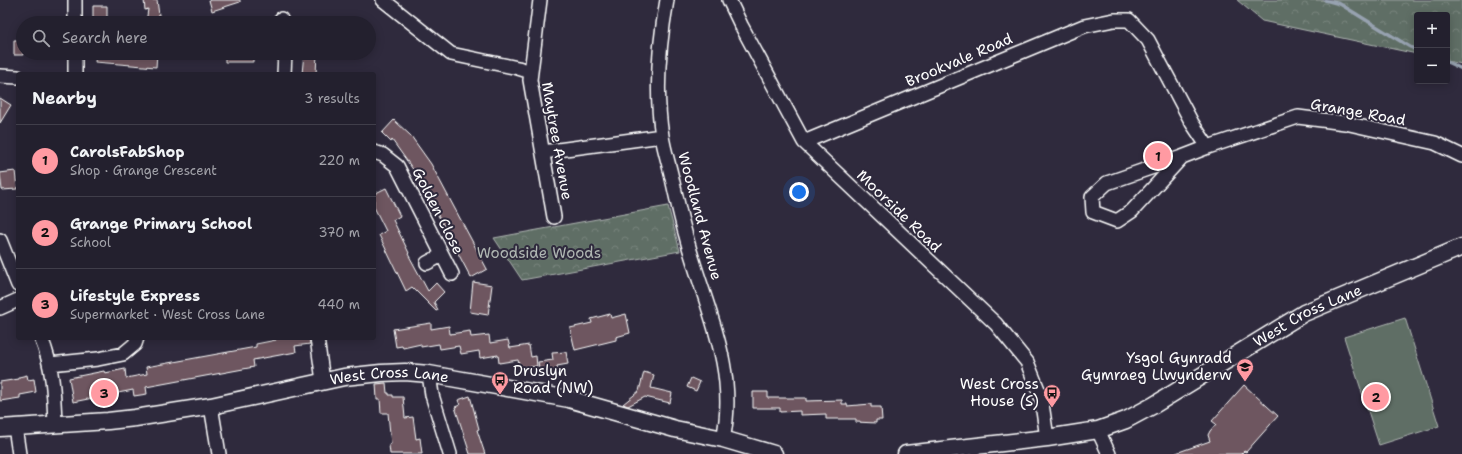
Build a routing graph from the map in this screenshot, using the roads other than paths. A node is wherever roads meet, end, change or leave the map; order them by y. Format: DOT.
graph roads {
  1 [pos="75,0"];
  2 [pos="383,0"];
  3 [pos="540,0"];
  4 [pos="667,0"];
  5 [pos="729,0"];
  6 [pos="75,16"];
  7 [pos="75,60"];
  8 [pos="285,60"];
  9 [pos="75,72"];
  10 [pos="284,72"];
  11 [pos="531,72"];
  12 [pos="0,76"];
  13 [pos="16,77"];
  14 [pos="662,136"];
  15 [pos="804,142"];
  16 [pos="1208,147"];
  17 [pos="543,152"];
  18 [pos="376,153"];
  19 [pos="1462,156"];
  20 [pos="1182,157"];
  21 [pos="554,217"];
  22 [pos="0,240"];
  23 [pos="1462,247"];
  24 [pos="442,255"];
  25 [pos="427,263"];
  26 [pos="452,274"];
  27 [pos="16,280"];
  28 [pos="16,301"];
  29 [pos="0,308"];
  30 [pos="42,340"];
  31 [pos="136,340"];
  32 [pos="317,340"];
  33 [pos="50,364"];
  34 [pos="429,374"];
  35 [pos="323,381"];
  36 [pos="210,406"];
  37 [pos="55,424"];
  38 [pos="8,427"];
  39 [pos="1098,430"];
  40 [pos="1047,438"];
  41 [pos="722,439"];
  42 [pos="19,454"];
  43 [pos="219,454"];
  44 [pos="450,454"];
  45 [pos="774,454"];
  46 [pos="906,454"];
  47 [pos="1109,454"];
  1 -- 6 [label="street"];
  2 -- 11 [label="street"];
  3 -- 11 [label="street, Maytree Avenue"];
  4 -- 14 [label="street, Woodland Avenue"];
  5 -- 15 [label="street, Moorside Road"];
  7 -- 9 [label="street"];
  8 -- 10 [label="street"];
  11 -- 17 [label="street, Maytree Avenue"];
  12 -- 13 [label="street"];
  14 -- 17 [label="street"];
  14 -- 41 [label="street, Woodland Avenue"];
  15 -- 16 [label="street, Brookvale Road"];
  15 -- 40 [label="street, Moorside Road"];
  16 -- 19 [label="street, Grange Road"];
  16 -- 20 [label="street, Grange Road"];
  17 -- 21 [label="street, Maytree Avenue"];
  18 -- 24 [label="street, Golden Close"];
  20 -- 20 [label="street, Grange Road"];
  22 -- 27 [label="street"];
  23 -- 39 [label="street, West Cross Lane"];
  24 -- 25 [label="street"];
  24 -- 26 [label="street, Golden Close"];
  28 -- 29 [label="street"];
  30 -- 33 [label="street"];
  31 -- 33 [label="street"];
  32 -- 35 [label="street"];
  33 -- 37 [label="street"];
  34 -- 35 [label="street, West Cross Lane"];
  34 -- 41 [label="street, West Cross Lane"];
  34 -- 44 [label="street"];
  35 -- 36 [label="street, West Cross Lane"];
  36 -- 37 [label="street, West Cross Lane"];
  36 -- 43 [label="street"];
  37 -- 38 [label="street, West Cross Lane"];
  38 -- 42 [label="street"];
  39 -- 40 [label="street, West Cross Lane"];
  39 -- 47 [label="street"];
  40 -- 46 [label="street, West Cross Lane"];
  41 -- 45 [label="street, West Cross Lane"];
}
